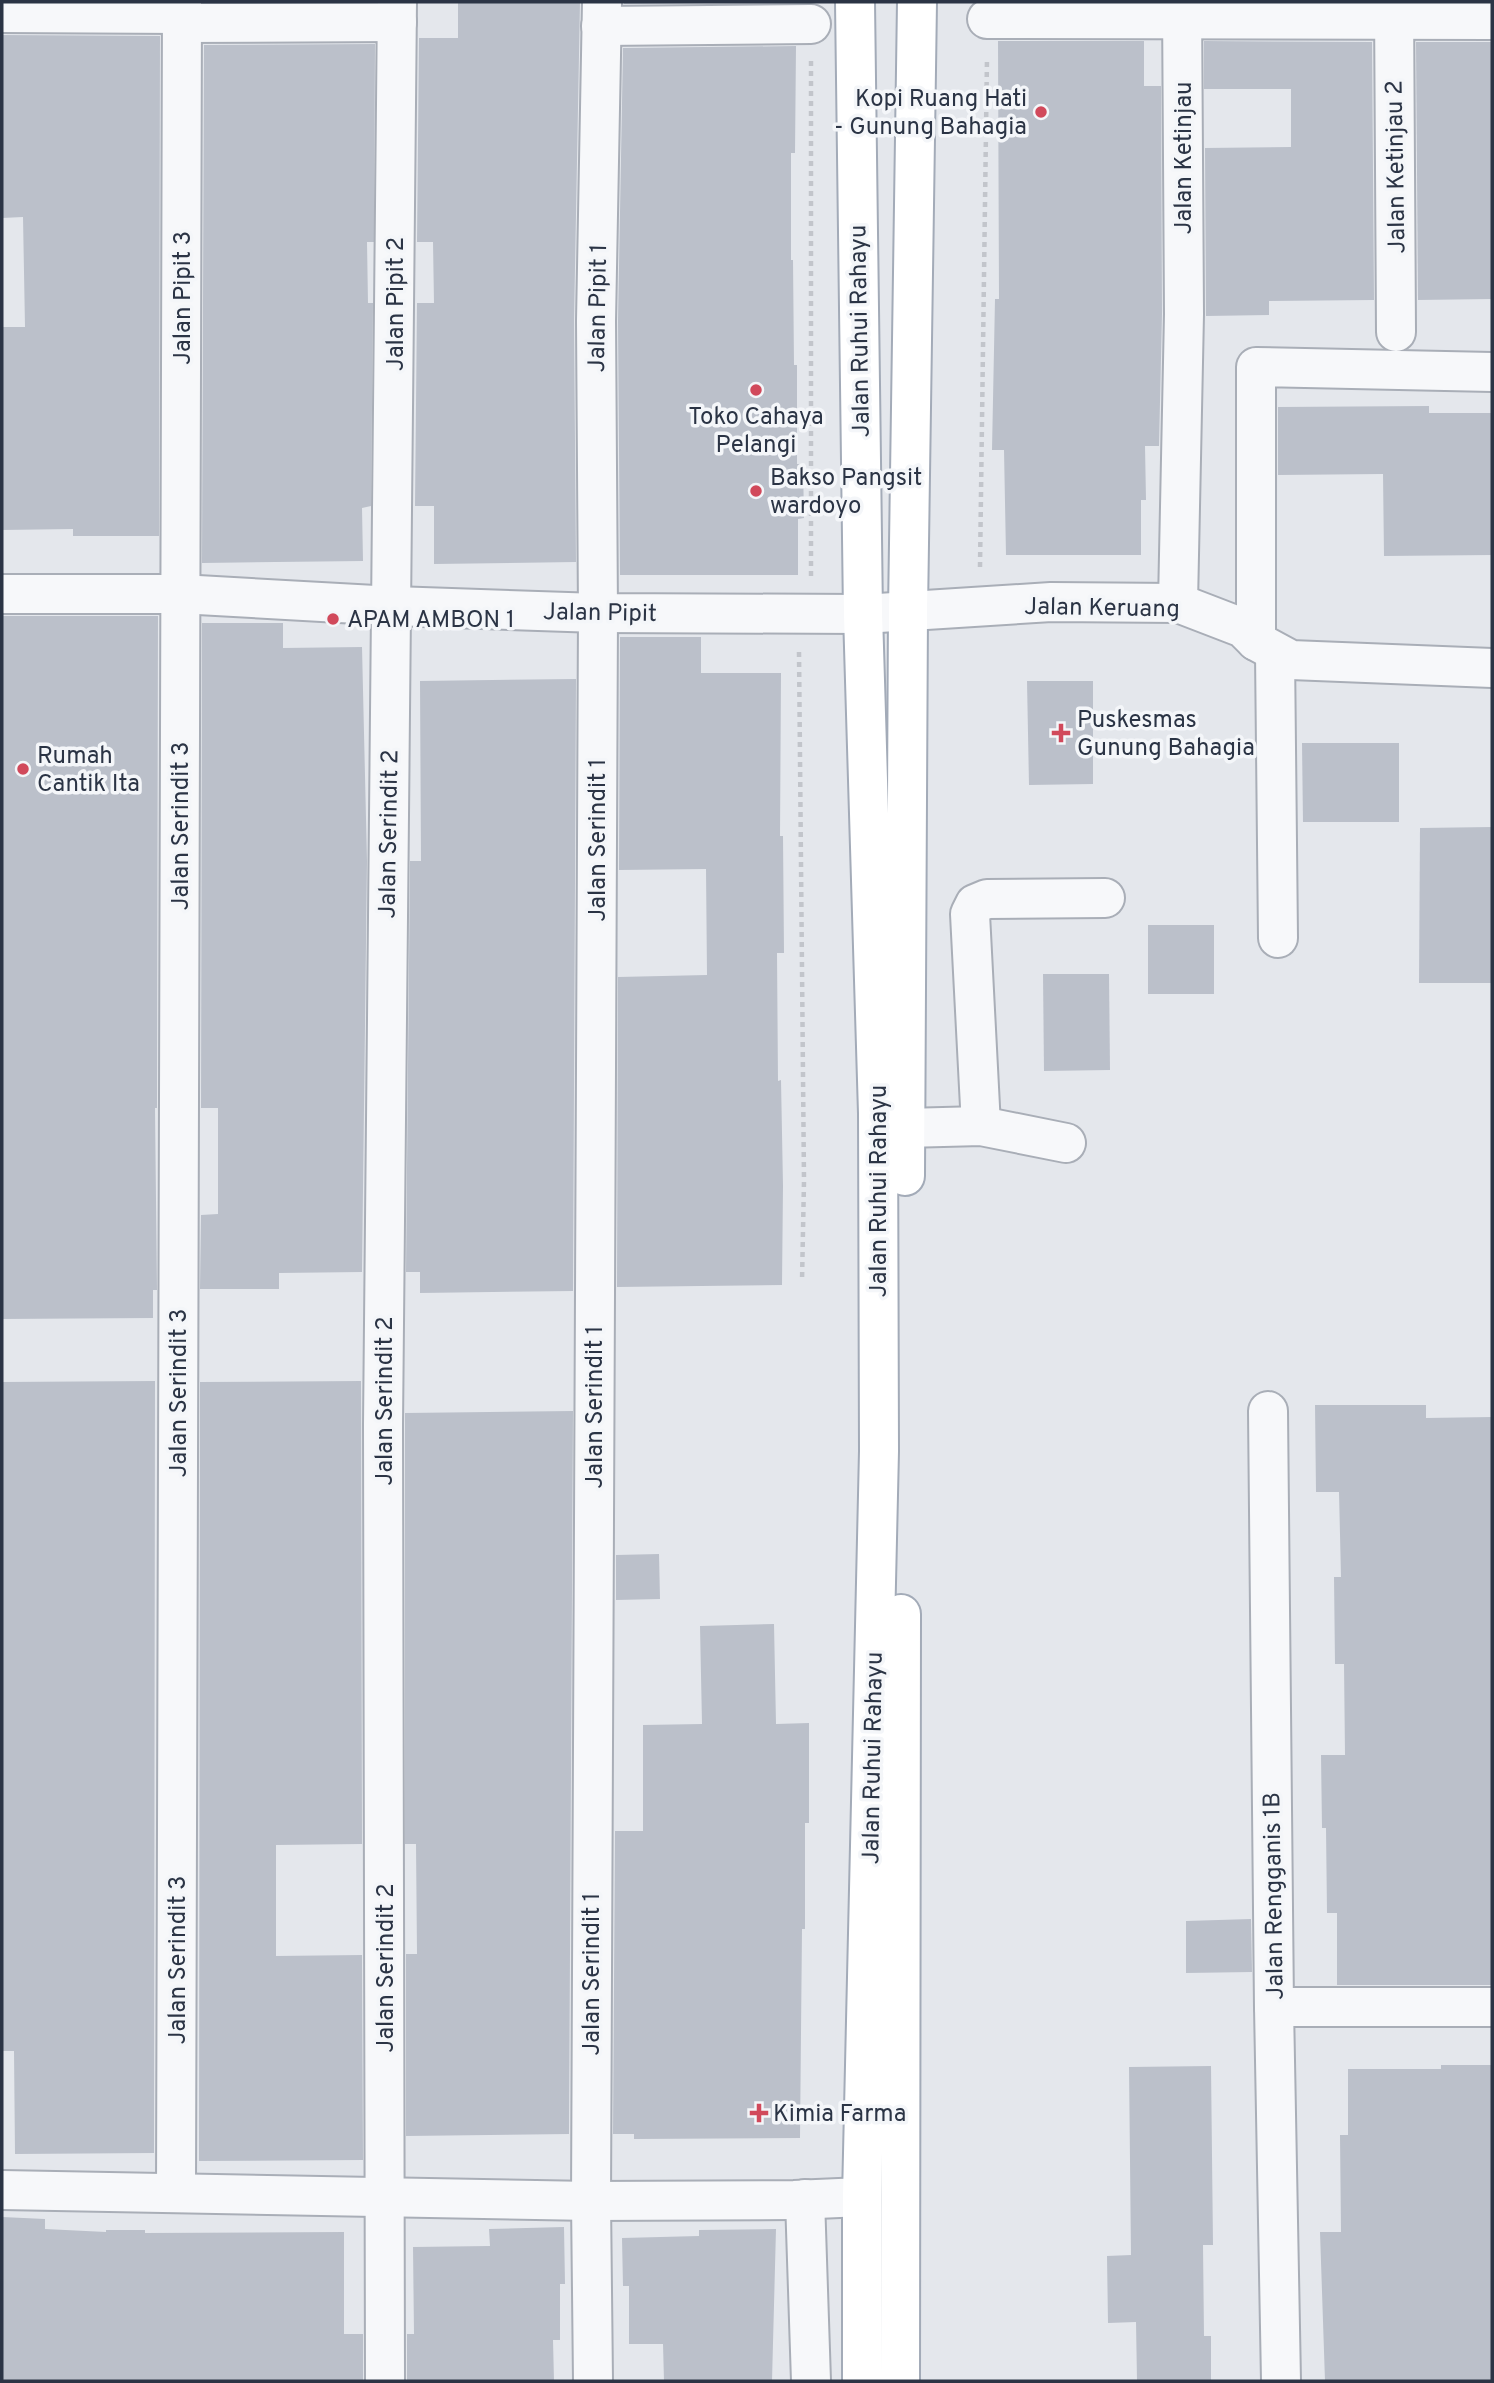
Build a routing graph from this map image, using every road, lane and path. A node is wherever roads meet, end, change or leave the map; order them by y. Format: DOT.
graph roads {
  1 [pos="855,2"];
  2 [pos="917,2"];
  3 [pos="1182,10"];
  4 [pos="1394,10"];
  5 [pos="397,12"];
  6 [pos="2,13"];
  7 [pos="182,13"];
  8 [pos="602,14"];
  9 [pos="987,19"];
  10 [pos="1492,20"];
  11 [pos="811,24"];
  12 [pos="1396,332"];
  13 [pos="1492,372"];
  14 [pos="2,594"];
  15 [pos="180,594"];
  16 [pos="1178,603"];
  17 [pos="393,606"];
  18 [pos="979,607"];
  19 [pos="908,611"];
  20 [pos="598,613"];
  21 [pos="805,613"];
  22 [pos="863,614"];
  23 [pos="1266,647"];
  24 [pos="1492,668"];
  25 [pos="1105,898"];
  26 [pos="1278,938"];
  27 [pos="981,1126"];
  28 [pos="905,1128"];
  29 [pos="1066,1143"];
  30 [pos="802,1281"];
  31 [pos="1268,1411"];
  32 [pos="1274,2007"];
  33 [pos="1492,2007"];
  34 [pos="2,2190"];
  35 [pos="176,2193"];
  36 [pos="385,2195"];
  37 [pos="862,2197"];
  38 [pos="805,2199"];
  39 [pos="591,2201"];
  40 [pos="386,2381"];
  41 [pos="593,2381"];
  42 [pos="811,2381"];
  43 [pos="862,2381"];
  44 [pos="900,2381"];
  45 [pos="1281,2381"];
  1 -- 22 [label="main road, Jalan Ruhui Rahayu"];
  2 -- 19 [label="main road, Jalan Ruhui Rahayu"];
  3 -- 4 [label="street"];
  3 -- 9 [label="street"];
  3 -- 16 [label="street, Jalan Ketinjau"];
  4 -- 10 [label="street"];
  4 -- 12 [label="street, Jalan Ketinjau 2"];
  5 -- 7 [label="street"];
  5 -- 17 [label="street, Jalan Pipit 2"];
  6 -- 7 [label="street"];
  7 -- 15 [label="street, Jalan Pipit 3"];
  8 -- 11 [label="street"];
  8 -- 20 [label="street, Jalan Pipit 1"];
  9 -- 18 [label="path"];
  11 -- 21 [label="path"];
  13 -- 23 [label="street"];
  14 -- 15 [label="street, Jalan Pipit"];
  15 -- 17 [label="street, Jalan Pipit"];
  15 -- 35 [label="street, Jalan Serindit 3"];
  16 -- 18 [label="street, Jalan Keruang"];
  16 -- 23 [label="street, Jalan Keruang"];
  17 -- 20 [label="street, Jalan Pipit"];
  17 -- 36 [label="street, Jalan Serindit 2"];
  18 -- 19 [label="street, Jalan Keruang"];
  19 -- 22 [label="street, Jalan Pipit"];
  19 -- 28 [label="main road, Jalan Ruhui Rahayu"];
  20 -- 21 [label="street, Jalan Pipit"];
  20 -- 39 [label="street, Jalan Serindit 1"];
  21 -- 22 [label="street, Jalan Pipit"];
  21 -- 30 [label="path"];
  22 -- 37 [label="main road, Jalan Ruhui Rahayu"];
  23 -- 24 [label="street, Jalan Keruang"];
  23 -- 26 [label="street"];
  25 -- 27 [label="street"];
  27 -- 28 [label="street"];
  27 -- 29 [label="street"];
  28 -- 44 [label="main road, Jalan Ruhui Rahayu"];
  31 -- 32 [label="street, Jalan Rengganis 1B"];
  32 -- 33 [label="street"];
  32 -- 45 [label="street, Jalan Rengganis 1B"];
  34 -- 35 [label="street"];
  35 -- 36 [label="street"];
  36 -- 39 [label="street"];
  36 -- 40 [label="street, Jalan Serindit 2"];
  37 -- 38 [label="street"];
  37 -- 43 [label="main road, Jalan Ruhui Rahayu"];
  38 -- 39 [label="street"];
  38 -- 42 [label="street"];
  39 -- 41 [label="street, Jalan Serindit 1"];
}
